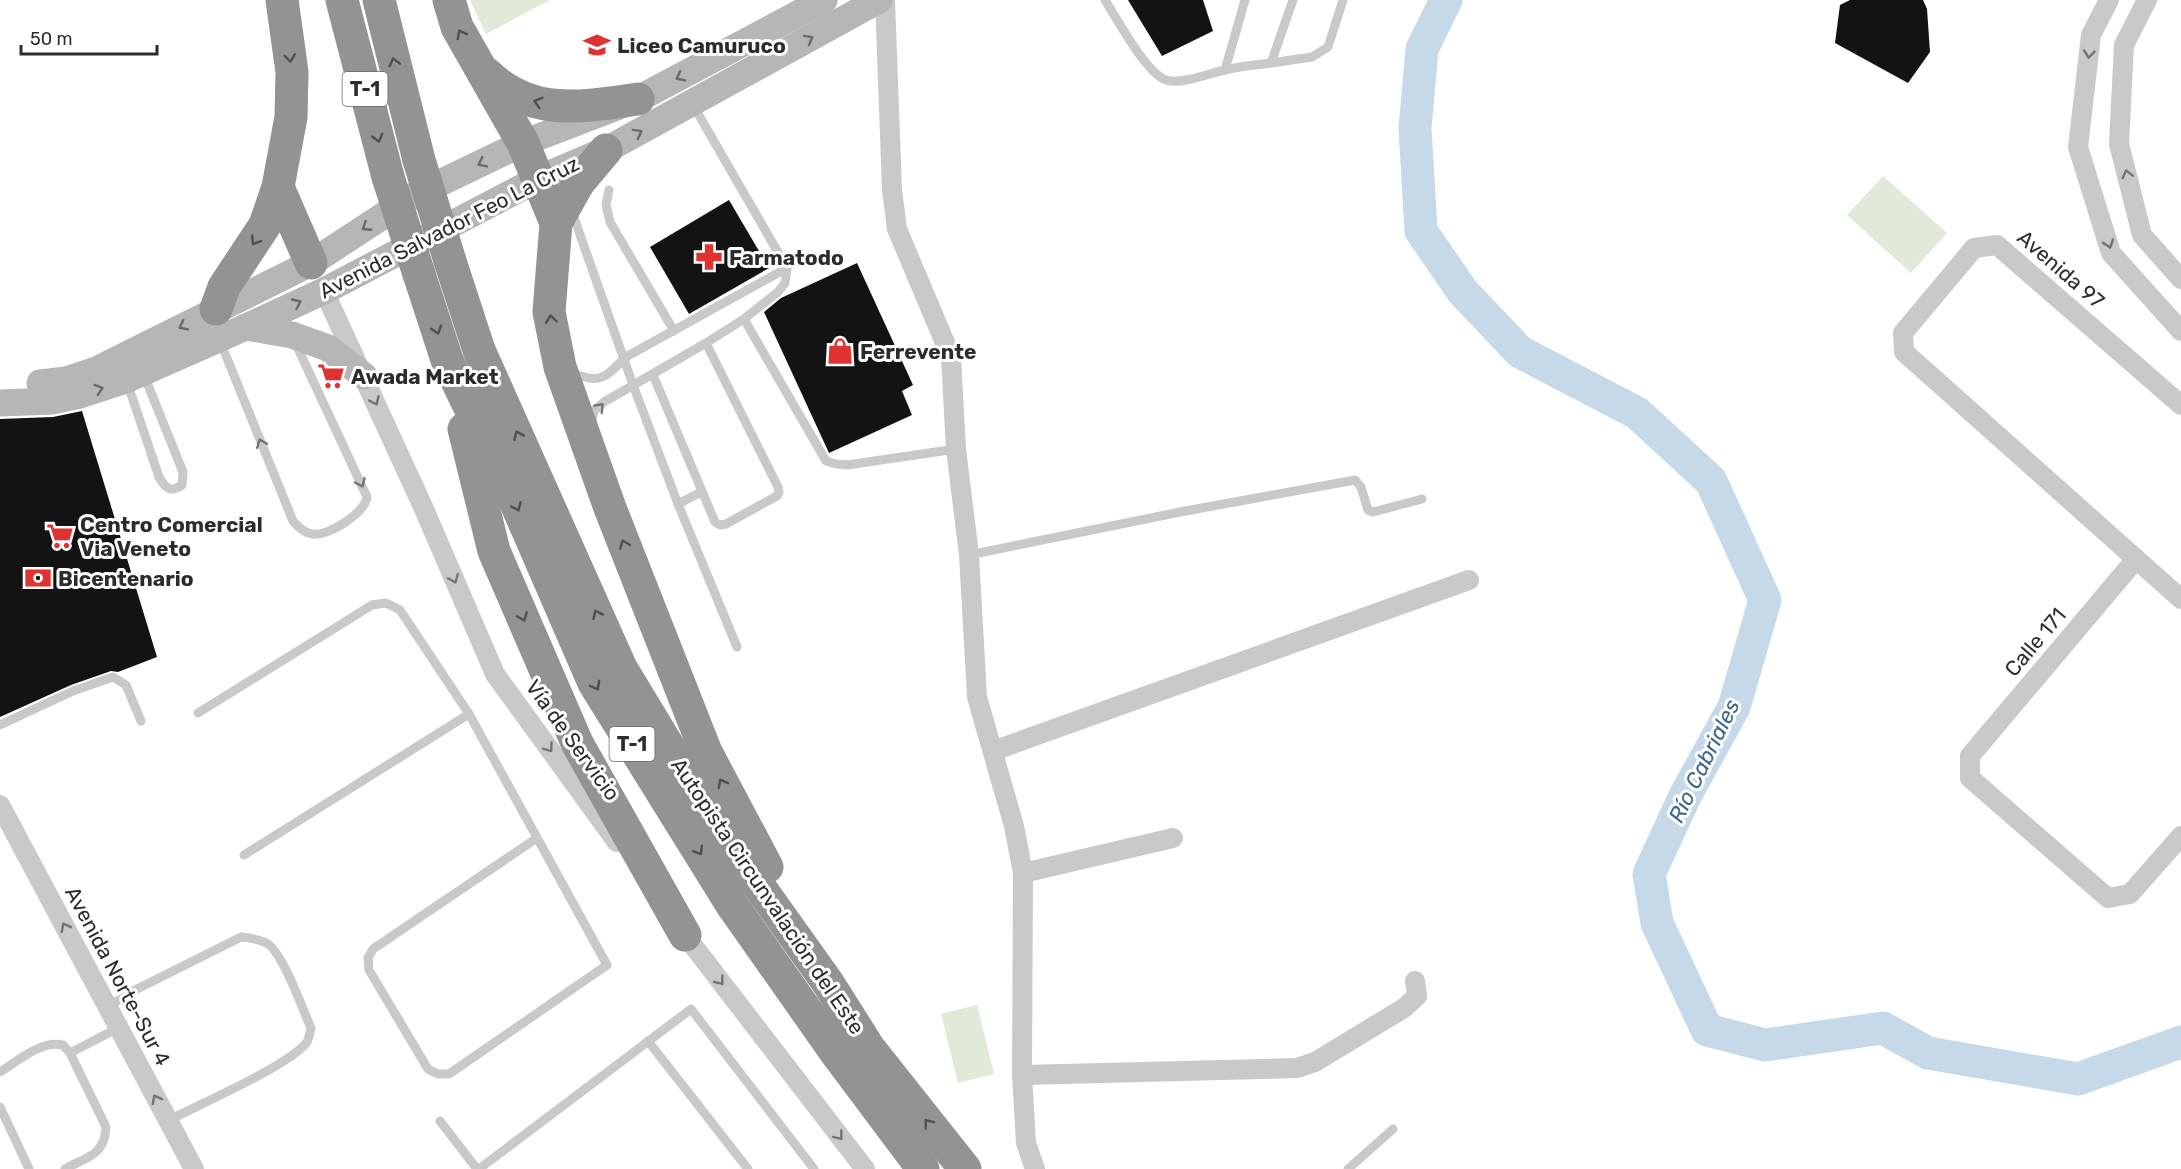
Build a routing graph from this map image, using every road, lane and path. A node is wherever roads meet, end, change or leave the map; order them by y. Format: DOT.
graph roads {
  1 [pos="282,0"];
  2 [pos="342,0"];
  3 [pos="379,0"];
  4 [pos="449,0"];
  5 [pos="824,0"];
  6 [pos="879,0"];
  7 [pos="885,0"];
  8 [pos="1105,0"];
  9 [pos="1245,0"];
  10 [pos="1293,0"];
  11 [pos="1342,0"];
  12 [pos="2109,0"];
  13 [pos="2147,0"];
  14 [pos="1271,63"];
  15 [pos="478,65"];
  16 [pos="1225,70"];
  17 [pos="638,99"];
  18 [pos="692,103"];
  19 [pos="523,143"];
  20 [pos="606,150"];
  21 [pos="538,179"];
  22 [pos="279,187"];
  23 [pos="609,190"];
  24 [pos="562,212"];
  25 [pos="787,268"];
  26 [pos="317,277"];
  27 [pos="2181,279"];
  28 [pos="744,319"];
  29 [pos="218,324"];
  30 [pos="246,327"];
  31 [pos="674,331"];
  32 [pos="2181,331"];
  33 [pos="292,335"];
  34 [pos="706,343"];
  35 [pos="624,358"];
  36 [pos="447,360"];
  37 [pos="560,367"];
  38 [pos="653,375"];
  39 [pos="135,376"];
  40 [pos="364,376"];
  41 [pos="633,385"];
  42 [pos="0,387"];
  43 [pos="0,403"];
  44 [pos="2181,405"];
  45 [pos="586,443"];
  46 [pos="956,449"];
  47 [pos="701,492"];
  48 [pos="1422,499"];
  49 [pos="678,504"];
  50 [pos="969,555"];
  51 [pos="2136,559"];
  52 [pos="1468,580"];
  53 [pos="2181,599"];
  54 [pos="737,647"];
  55 [pos="198,713"];
  56 [pos="469,714"];
  57 [pos="141,722"];
  58 [pos="0,725"];
  59 [pos="993,751"];
  60 [pos="0,805"];
  61 [pos="2181,836"];
  62 [pos="537,838"];
  63 [pos="1173,838"];
  64 [pos="244,855"];
  65 [pos="1023,873"];
  66 [pos="685,935"];
  67 [pos="1415,981"];
  68 [pos="828,983"];
  69 [pos="107,1007"];
  70 [pos="118,1028"];
  71 [pos="648,1041"];
  72 [pos="70,1053"];
  73 [pos="0,1072"];
  74 [pos="1022,1075"];
  75 [pos="0,1107"];
  76 [pos="440,1120"];
  77 [pos="168,1121"];
  78 [pos="1393,1129"];
  79 [pos="30,1169"];
  80 [pos="65,1169"];
  81 [pos="194,1169"];
  82 [pos="478,1169"];
  83 [pos="748,1169"];
  84 [pos="814,1169"];
  85 [pos="865,1169"];
  86 [pos="924,1169"];
  87 [pos="965,1169"];
  88 [pos="1035,1169"];
  89 [pos="1348,1169"];
  1 -- 22 [label="highway, one-way"];
  2 -- 36 [label="highway, Autopista Circunvalación del Este / T-1, one-way, bridge"];
  68 -- 3 [label="highway, Autopista Circunvalación del Este / T-1, one-way, bridge"];
  15 -- 4 [label="highway, one-way"];
  5 -- 17 [label="street, Avenida Salvador Feo La Cruz, one-way"];
  18 -- 6 [label="street, Avenida Salvador Feo La Cruz, one-way"];
  7 -- 46 [label="street"];
  8 -- 16 [label="lane"];
  9 -- 16 [label="lane"];
  10 -- 14 [label="lane"];
  11 -- 14 [label="lane"];
  12 -- 32 [label="street, one-way"];
  27 -- 13 [label="street, one-way"];
  14 -- 16 [label="lane"];
  17 -- 15 [label="highway, one-way"];
  15 -- 19 [label="highway"];
  17 -- 19 [label="street, Avenida Salvador Feo La Cruz"];
  20 -- 18 [label="street, Avenida Salvador Feo La Cruz, one-way"];
  18 -- 25 [label="lane"];
  19 -- 21 [label="highway"];
  19 -- 26 [label="street, Avenida Salvador Feo La Cruz, one-way"];
  20 -- 21 [label="street, Avenida Salvador Feo La Cruz"];
  20 -- 24 [label="highway"];
  21 -- 24 [label="highway"];
  21 -- 26 [label="street, Avenida Salvador Feo La Cruz"];
  22 -- 26 [label="highway"];
  22 -- 29 [label="highway, one-way"];
  23 -- 31 [label="lane"];
  24 -- 35 [label="lane"];
  37 -- 24 [label="highway, one-way"];
  25 -- 28 [label="lane"];
  25 -- 31 [label="lane"];
  26 -- 29 [label="street, Avenida Salvador Feo La Cruz"];
  30 -- 26 [label="street, Avenida Salvador Feo La Cruz, one-way"];
  26 -- 40 [label="street, Vía de Servicio"];
  28 -- 34 [label="lane"];
  28 -- 46 [label="lane"];
  29 -- 30 [label="street, Avenida Salvador Feo La Cruz"];
  33 -- 29 [label="lane, one-way"];
  29 -- 39 [label="street, Avenida Salvador Feo La Cruz"];
  29 -- 42 [label="street, Avenida Salvador Feo La Cruz, one-way"];
  30 -- 33 [label="street"];
  31 -- 35 [label="lane"];
  33 -- 40 [label="street"];
  34 -- 38 [label="lane"];
  34 -- 47 [label="lane"];
  35 -- 37 [label="lane"];
  35 -- 41 [label="lane"];
  36 -- 66 [label="highway, one-way"];
  36 -- 86 [label="highway, Autopista Circunvalación del Este / T-1, one-way"];
  37 -- 45 [label="highway"];
  38 -- 41 [label="lane"];
  38 -- 47 [label="lane"];
  39 -- 39 [label="lane"];
  43 -- 39 [label="street, Avenida Salvador Feo La Cruz, one-way"];
  40 -- 66 [label="street, Vía de Servicio, one-way"];
  45 -- 41 [label="lane, one-way"];
  41 -- 49 [label="lane"];
  44 -- 51 [label="street, Avenida 97"];
  68 -- 45 [label="highway, one-way"];
  46 -- 50 [label="street"];
  47 -- 49 [label="lane"];
  48 -- 50 [label="lane"];
  49 -- 54 [label="lane"];
  50 -- 59 [label="street"];
  51 -- 53 [label="street"];
  51 -- 61 [label="street, Calle 171"];
  52 -- 59 [label="street"];
  55 -- 56 [label="lane"];
  56 -- 62 [label="lane"];
  56 -- 64 [label="lane"];
  57 -- 58 [label="lane"];
  59 -- 65 [label="street"];
  69 -- 60 [label="street, Avenida Norte-Sur 4, one-way"];
  62 -- 62 [label="lane"];
  63 -- 65 [label="street"];
  65 -- 74 [label="street"];
  66 -- 85 [label="street, Vía de Servicio, one-way"];
  67 -- 74 [label="street"];
  87 -- 68 [label="highway, Autopista Circunvalación del Este / T-1, one-way"];
  69 -- 70 [label="street, Avenida Norte-Sur 4"];
  69 -- 77 [label="lane"];
  70 -- 72 [label="lane"];
  77 -- 70 [label="street, Avenida Norte-Sur 4, one-way"];
  71 -- 82 [label="lane"];
  71 -- 83 [label="lane"];
  71 -- 84 [label="lane"];
  72 -- 73 [label="lane"];
  72 -- 80 [label="lane"];
  74 -- 88 [label="street"];
  75 -- 79 [label="lane"];
  76 -- 82 [label="lane"];
  77 -- 81 [label="street, Avenida Norte-Sur 4"];
  78 -- 89 [label="lane"];
}
